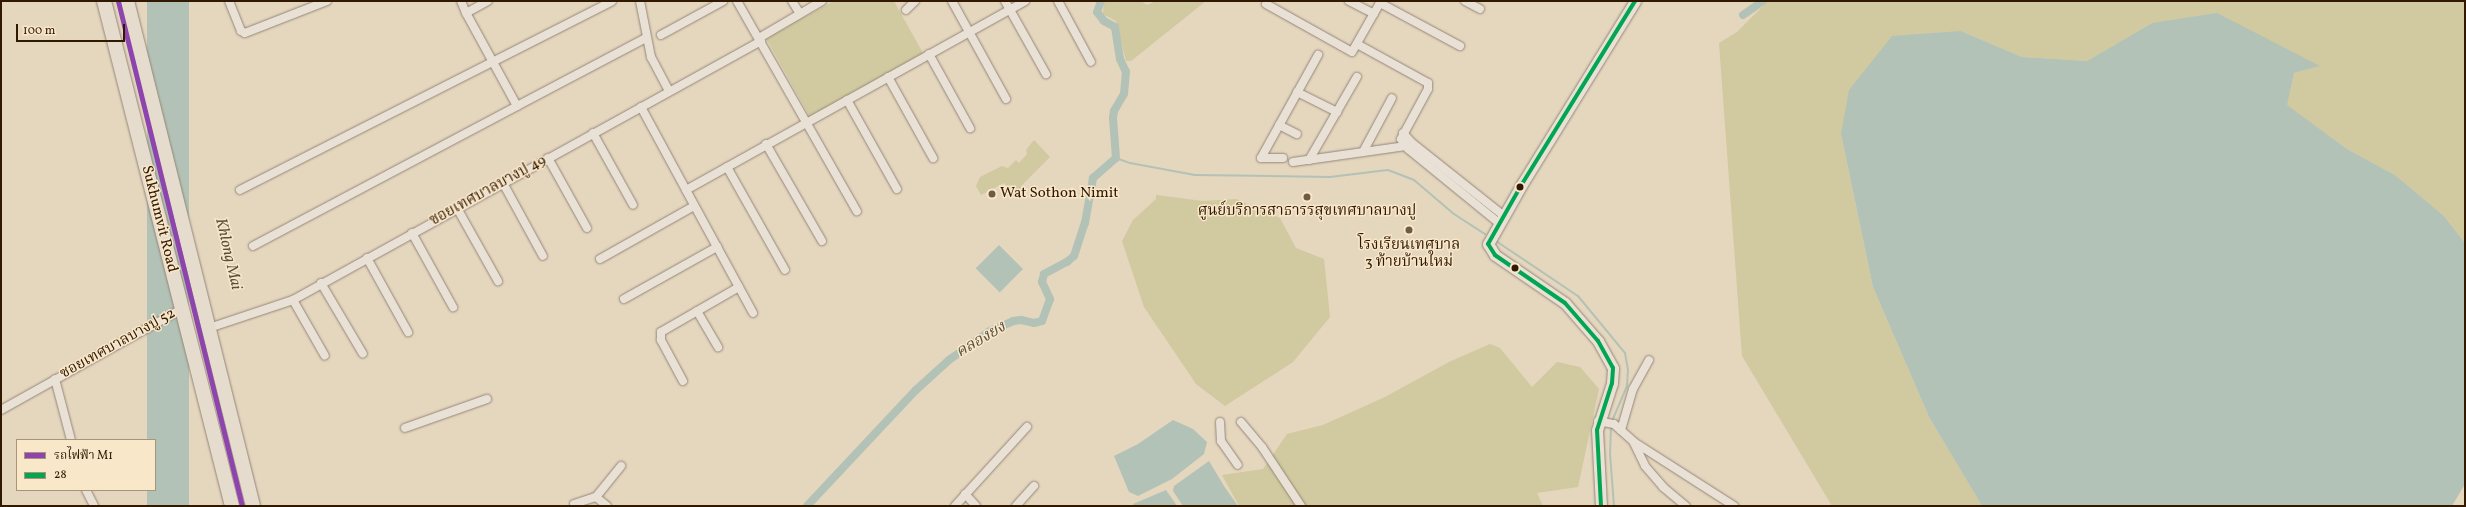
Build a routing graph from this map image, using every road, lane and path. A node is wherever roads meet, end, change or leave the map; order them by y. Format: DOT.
graph roads {
  1 [pos="104,1"];
  2 [pos="127,1"];
  3 [pos="230,1"];
  4 [pos="327,1"];
  5 [pos="461,1"];
  6 [pos="612,1"];
  7 [pos="640,1"];
  8 [pos="722,1"];
  9 [pos="737,1"];
  10 [pos="792,1"];
  11 [pos="822,1"];
  12 [pos="915,1"];
  13 [pos="952,1"];
  14 [pos="1005,1"];
  15 [pos="1025,1"];
  16 [pos="1058,1"];
  17 [pos="1349,1"];
  18 [pos="1465,1"];
  19 [pos="1635,1"];
  20 [pos="486,2"];
  21 [pos="1381,2"];
  22 [pos="1266,4"];
  23 [pos="1010,9"];
  24 [pos="906,10"];
  25 [pos="1480,10"];
  26 [pos="466,13"];
  27 [pos="800,14"];
  28 [pos="1374,14"];
  29 [pos="969,32"];
  30 [pos="661,35"];
  31 [pos="646,38"];
  32 [pos="760,40"];
  33 [pos="1357,44"];
  34 [pos="1460,46"];
  35 [pos="929,54"];
  36 [pos="1318,55"];
  37 [pos="1091,62"];
  38 [pos="494,63"];
  39 [pos="1046,74"];
  40 [pos="888,77"];
  41 [pos="1357,77"];
  42 [pos="669,91"];
  43 [pos="1297,92"];
  44 [pos="1392,98"];
  45 [pos="1006,99"];
  46 [pos="847,100"];
  47 [pos="517,106"];
  48 [pos="641,107"];
  49 [pos="1337,112"];
  50 [pos="806,122"];
  51 [pos="1279,125"];
  52 [pos="970,128"];
  53 [pos="593,133"];
  54 [pos="1403,133"];
  55 [pos="1297,134"];
  56 [pos="766,144"];
  57 [pos="1406,146"];
  58 [pos="1363,152"];
  59 [pos="548,158"];
  60 [pos="933,158"];
  61 [pos="1282,158"];
  62 [pos="1309,160"];
  63 [pos="1293,162"];
  64 [pos="727,167"];
  65 [pos="503,183"];
  66 [pos="897,189"];
  67 [pos="240,190"];
  68 [pos="686,190"];
  69 [pos="633,205"];
  70 [pos="694,206"];
  71 [pos="457,208"];
  72 [pos="857,211"];
  73 [pos="1501,219"];
  74 [pos="587,228"];
  75 [pos="412,233"];
  76 [pos="822,241"];
  77 [pos="253,246"];
  78 [pos="717,247"];
  79 [pos="543,256"];
  80 [pos="367,258"];
  81 [pos="600,259"];
  82 [pos="785,270"];
  83 [pos="498,281"];
  84 [pos="321,283"];
  85 [pos="739,287"];
  86 [pos="624,299"];
  87 [pos="293,300"];
  88 [pos="453,307"];
  89 [pos="182,309"];
  90 [pos="697,311"];
  91 [pos="753,313"];
  92 [pos="209,328"];
  93 [pos="408,332"];
  94 [pos="718,347"];
  95 [pos="363,354"];
  96 [pos="325,356"];
  97 [pos="1649,360"];
  98 [pos="55,379"];
  99 [pos="683,380"];
  100 [pos="487,399"];
  101 [pos="1,410"];
  102 [pos="1220,422"];
  103 [pos="1241,422"];
  104 [pos="1607,422"];
  105 [pos="1026,427"];
  106 [pos="405,428"];
  107 [pos="1621,430"];
  108 [pos="71,439"];
  109 [pos="1634,442"];
  110 [pos="1238,465"];
  111 [pos="621,466"];
  112 [pos="1034,486"];
  113 [pos="86,491"];
  114 [pos="965,494"];
  115 [pos="596,497"];
  116 [pos="574,504"];
  117 [pos="94,506"];
  118 [pos="232,506"];
  119 [pos="252,506"];
  120 [pos="607,506"];
  121 [pos="955,506"];
  122 [pos="976,506"];
  123 [pos="1016,506"];
  124 [pos="1301,506"];
  125 [pos="1601,506"];
  126 [pos="1686,506"];
  127 [pos="1734,506"];
  1 -- 89 [label="highway, Sukhumvit Road"];
  2 -- 92 [label="highway, Sukhumvit Road"];
  3 -- 4 [label="street"];
  5 -- 26 [label="street"];
  6 -- 38 [label="street"];
  7 -- 31 [label="street"];
  8 -- 30 [label="street"];
  9 -- 32 [label="street"];
  10 -- 27 [label="street"];
  11 -- 27 [label="street, ซอยเทศบาลบางปู 49"];
  12 -- 24 [label="street"];
  13 -- 29 [label="street"];
  14 -- 23 [label="street"];
  15 -- 23 [label="street"];
  16 -- 37 [label="street"];
  17 -- 28 [label="street"];
  18 -- 25 [label="street"];
  19 -- 73 [label="street"];
  20 -- 26 [label="street"];
  21 -- 28 [label="street"];
  21 -- 34 [label="street"];
  22 -- 33 [label="street"];
  23 -- 29 [label="street"];
  23 -- 39 [label="street"];
  26 -- 38 [label="street"];
  27 -- 32 [label="street, ซอยเทศบาลบางปู 49"];
  28 -- 33 [label="street"];
  29 -- 35 [label="street"];
  29 -- 45 [label="street"];
  31 -- 42 [label="street"];
  31 -- 47 [label="street"];
  32 -- 42 [label="street, ซอยเทศบาลบางปู 49"];
  32 -- 50 [label="street"];
  33 -- 54 [label="street"];
  35 -- 40 [label="street"];
  35 -- 52 [label="street"];
  36 -- 43 [label="street"];
  38 -- 47 [label="street"];
  38 -- 67 [label="street"];
  40 -- 46 [label="street"];
  40 -- 60 [label="street"];
  41 -- 49 [label="street"];
  42 -- 48 [label="street, ซอยเทศบาลบางปู 49"];
  43 -- 49 [label="street"];
  43 -- 51 [label="street"];
  44 -- 58 [label="street"];
  46 -- 50 [label="street"];
  46 -- 66 [label="street"];
  47 -- 77 [label="street"];
  48 -- 53 [label="street, ซอยเทศบาลบางปู 49"];
  48 -- 68 [label="street"];
  49 -- 62 [label="street"];
  50 -- 56 [label="street"];
  50 -- 72 [label="street"];
  51 -- 55 [label="street"];
  51 -- 61 [label="street"];
  53 -- 59 [label="street, ซอยเทศบาลบางปู 49"];
  53 -- 69 [label="street"];
  54 -- 57 [label="street"];
  54 -- 73 [label="street"];
  56 -- 64 [label="street"];
  56 -- 76 [label="street"];
  57 -- 58 [label="street"];
  57 -- 73 [label="street"];
  58 -- 62 [label="street"];
  59 -- 65 [label="street, ซอยเทศบาลบางปู 49"];
  59 -- 74 [label="street"];
  62 -- 63 [label="street"];
  64 -- 68 [label="street"];
  64 -- 82 [label="street"];
  65 -- 71 [label="street, ซอยเทศบาลบางปู 49"];
  65 -- 79 [label="street"];
  68 -- 70 [label="street"];
  70 -- 78 [label="street"];
  70 -- 81 [label="street"];
  71 -- 75 [label="street, ซอยเทศบาลบางปู 49"];
  71 -- 83 [label="street"];
  73 -- 104 [label="street"];
  75 -- 80 [label="street, ซอยเทศบาลบางปู 49"];
  75 -- 88 [label="street"];
  78 -- 85 [label="street"];
  78 -- 86 [label="street"];
  80 -- 84 [label="street, ซอยเทศบาลบางปู 49"];
  80 -- 93 [label="street"];
  84 -- 87 [label="street, ซอยเทศบาลบางปู 49"];
  84 -- 95 [label="street"];
  85 -- 90 [label="street"];
  85 -- 91 [label="street"];
  87 -- 92 [label="street, ซอยเทศบาลบางปู 49"];
  87 -- 96 [label="street"];
  89 -- 98 [label="street, ซอยเทศบาลบางปู 52"];
  89 -- 118 [label="highway, Sukhumvit Road"];
  90 -- 94 [label="street"];
  90 -- 99 [label="street"];
  92 -- 119 [label="highway, Sukhumvit Road"];
  97 -- 107 [label="street"];
  98 -- 101 [label="street, ซอยเทศบาลบางปู 52"];
  98 -- 108 [label="street, ซอยเทศบาลบางปู 52"];
  100 -- 106 [label="street"];
  102 -- 110 [label="street"];
  103 -- 124 [label="street"];
  104 -- 107 [label="street"];
  104 -- 125 [label="street"];
  105 -- 114 [label="street"];
  107 -- 109 [label="street"];
  109 -- 126 [label="street"];
  109 -- 127 [label="street"];
  111 -- 115 [label="street"];
  112 -- 123 [label="street"];
  113 -- 117 [label="street"];
  114 -- 121 [label="street"];
  114 -- 122 [label="street"];
  115 -- 116 [label="street"];
  115 -- 120 [label="street"];
}
